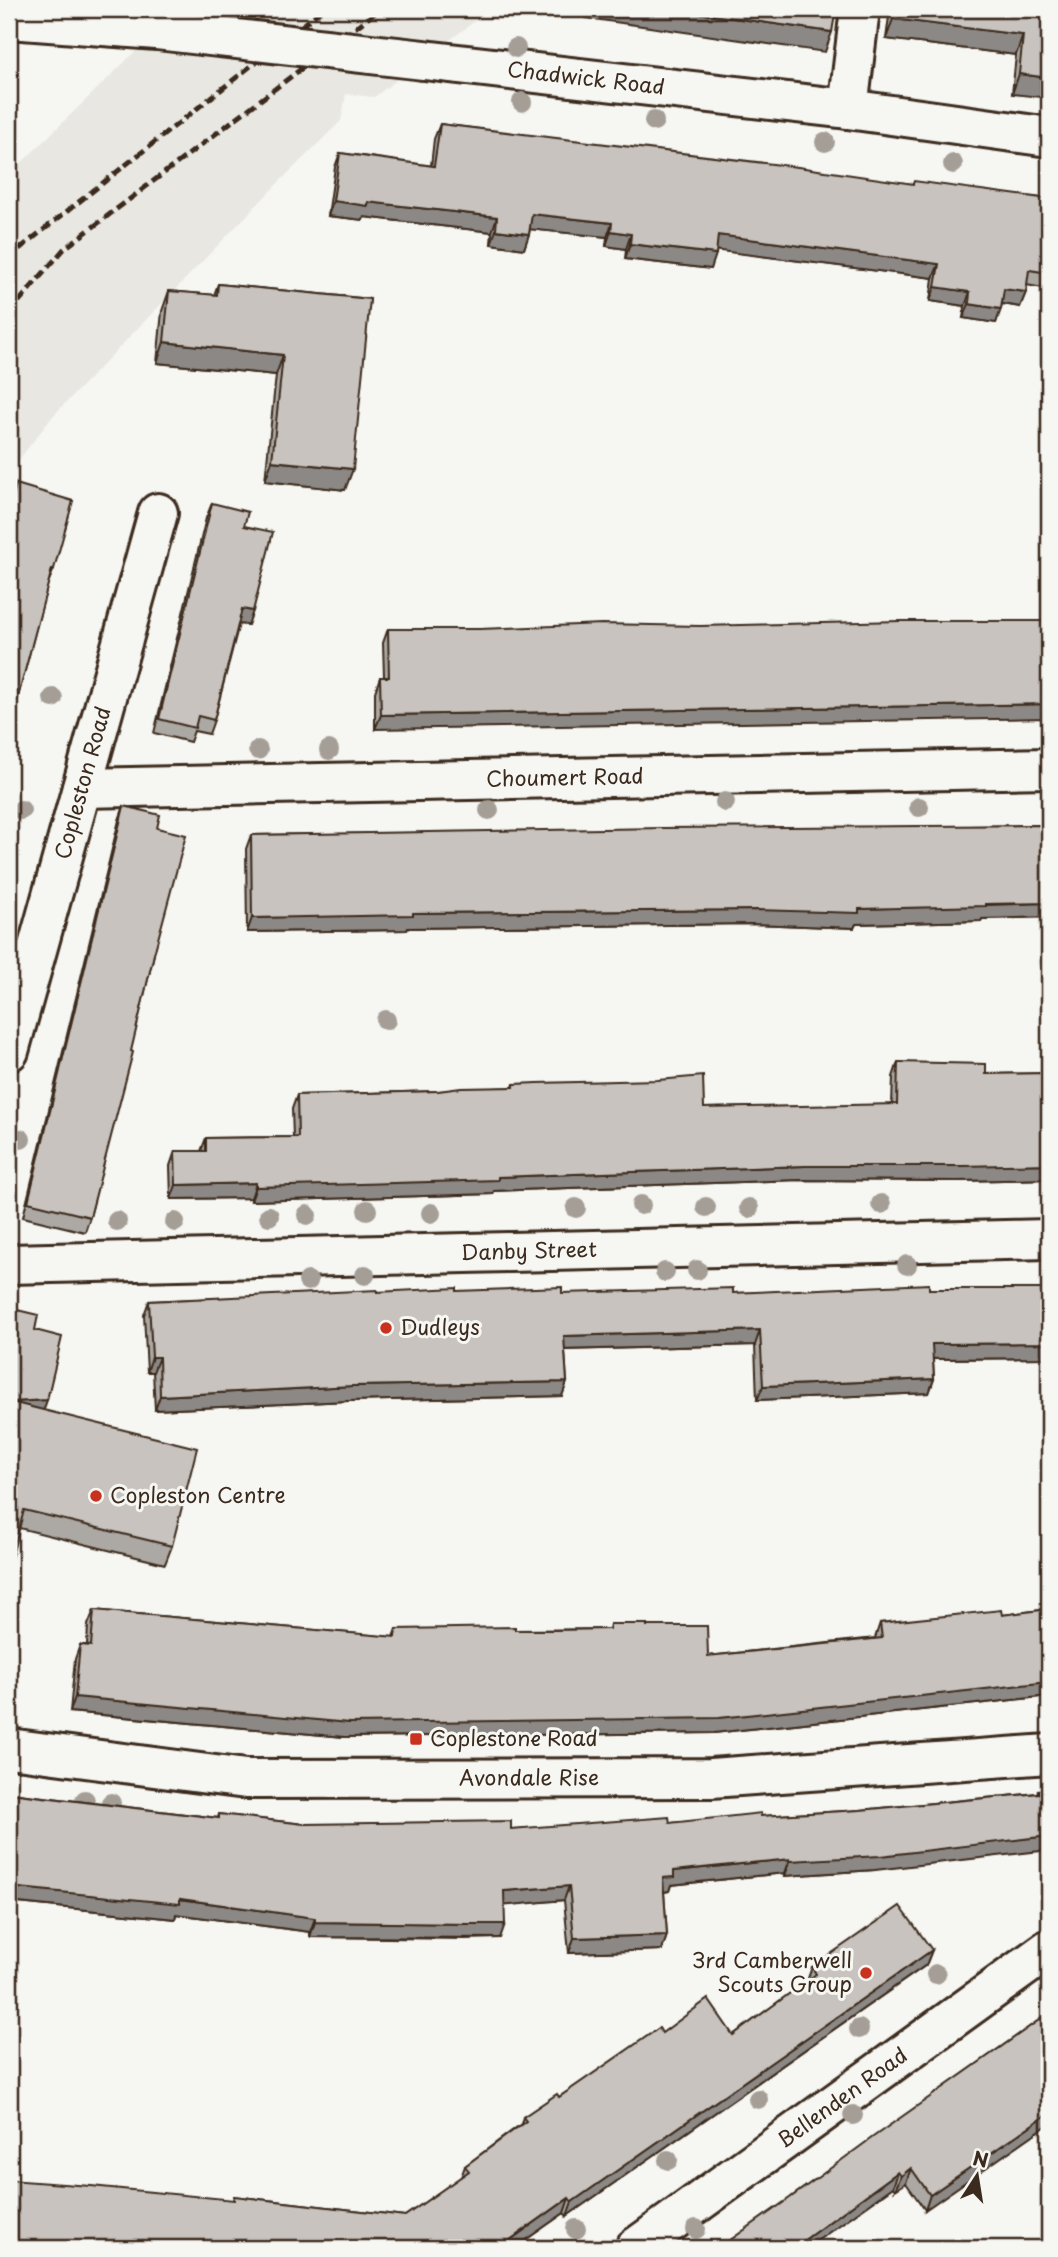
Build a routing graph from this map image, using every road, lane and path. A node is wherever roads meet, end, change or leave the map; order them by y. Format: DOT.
graph roads {
  1 [pos="860,9"];
  2 [pos="122,17"];
  3 [pos="9,19"];
  4 [pos="848,110"];
  5 [pos="1049,137"];
  6 [pos="158,513"];
  7 [pos="1049,768"];
  8 [pos="82,788"];
  9 [pos="9,1051"];
  10 [pos="1049,1239"];
  11 [pos="9,1264"];
  12 [pos="9,1748"];
  13 [pos="1049,1754"];
  14 [pos="1049,1949"];
  15 [pos="635,2248"];
  1 -- 4 [label="street"];
  2 -- 3 [label="street, Chadwick Road"];
  2 -- 4 [label="street, Chadwick Road, bridge"];
  4 -- 5 [label="street, Chadwick Road"];
  6 -- 8 [label="street, Copleston Road"];
  7 -- 8 [label="street, Choumert Road"];
  8 -- 9 [label="street, Copleston Road"];
  10 -- 11 [label="street, Danby Street"];
  12 -- 13 [label="street, Avondale Rise"];
  14 -- 15 [label="street, Bellenden Road"];
}
